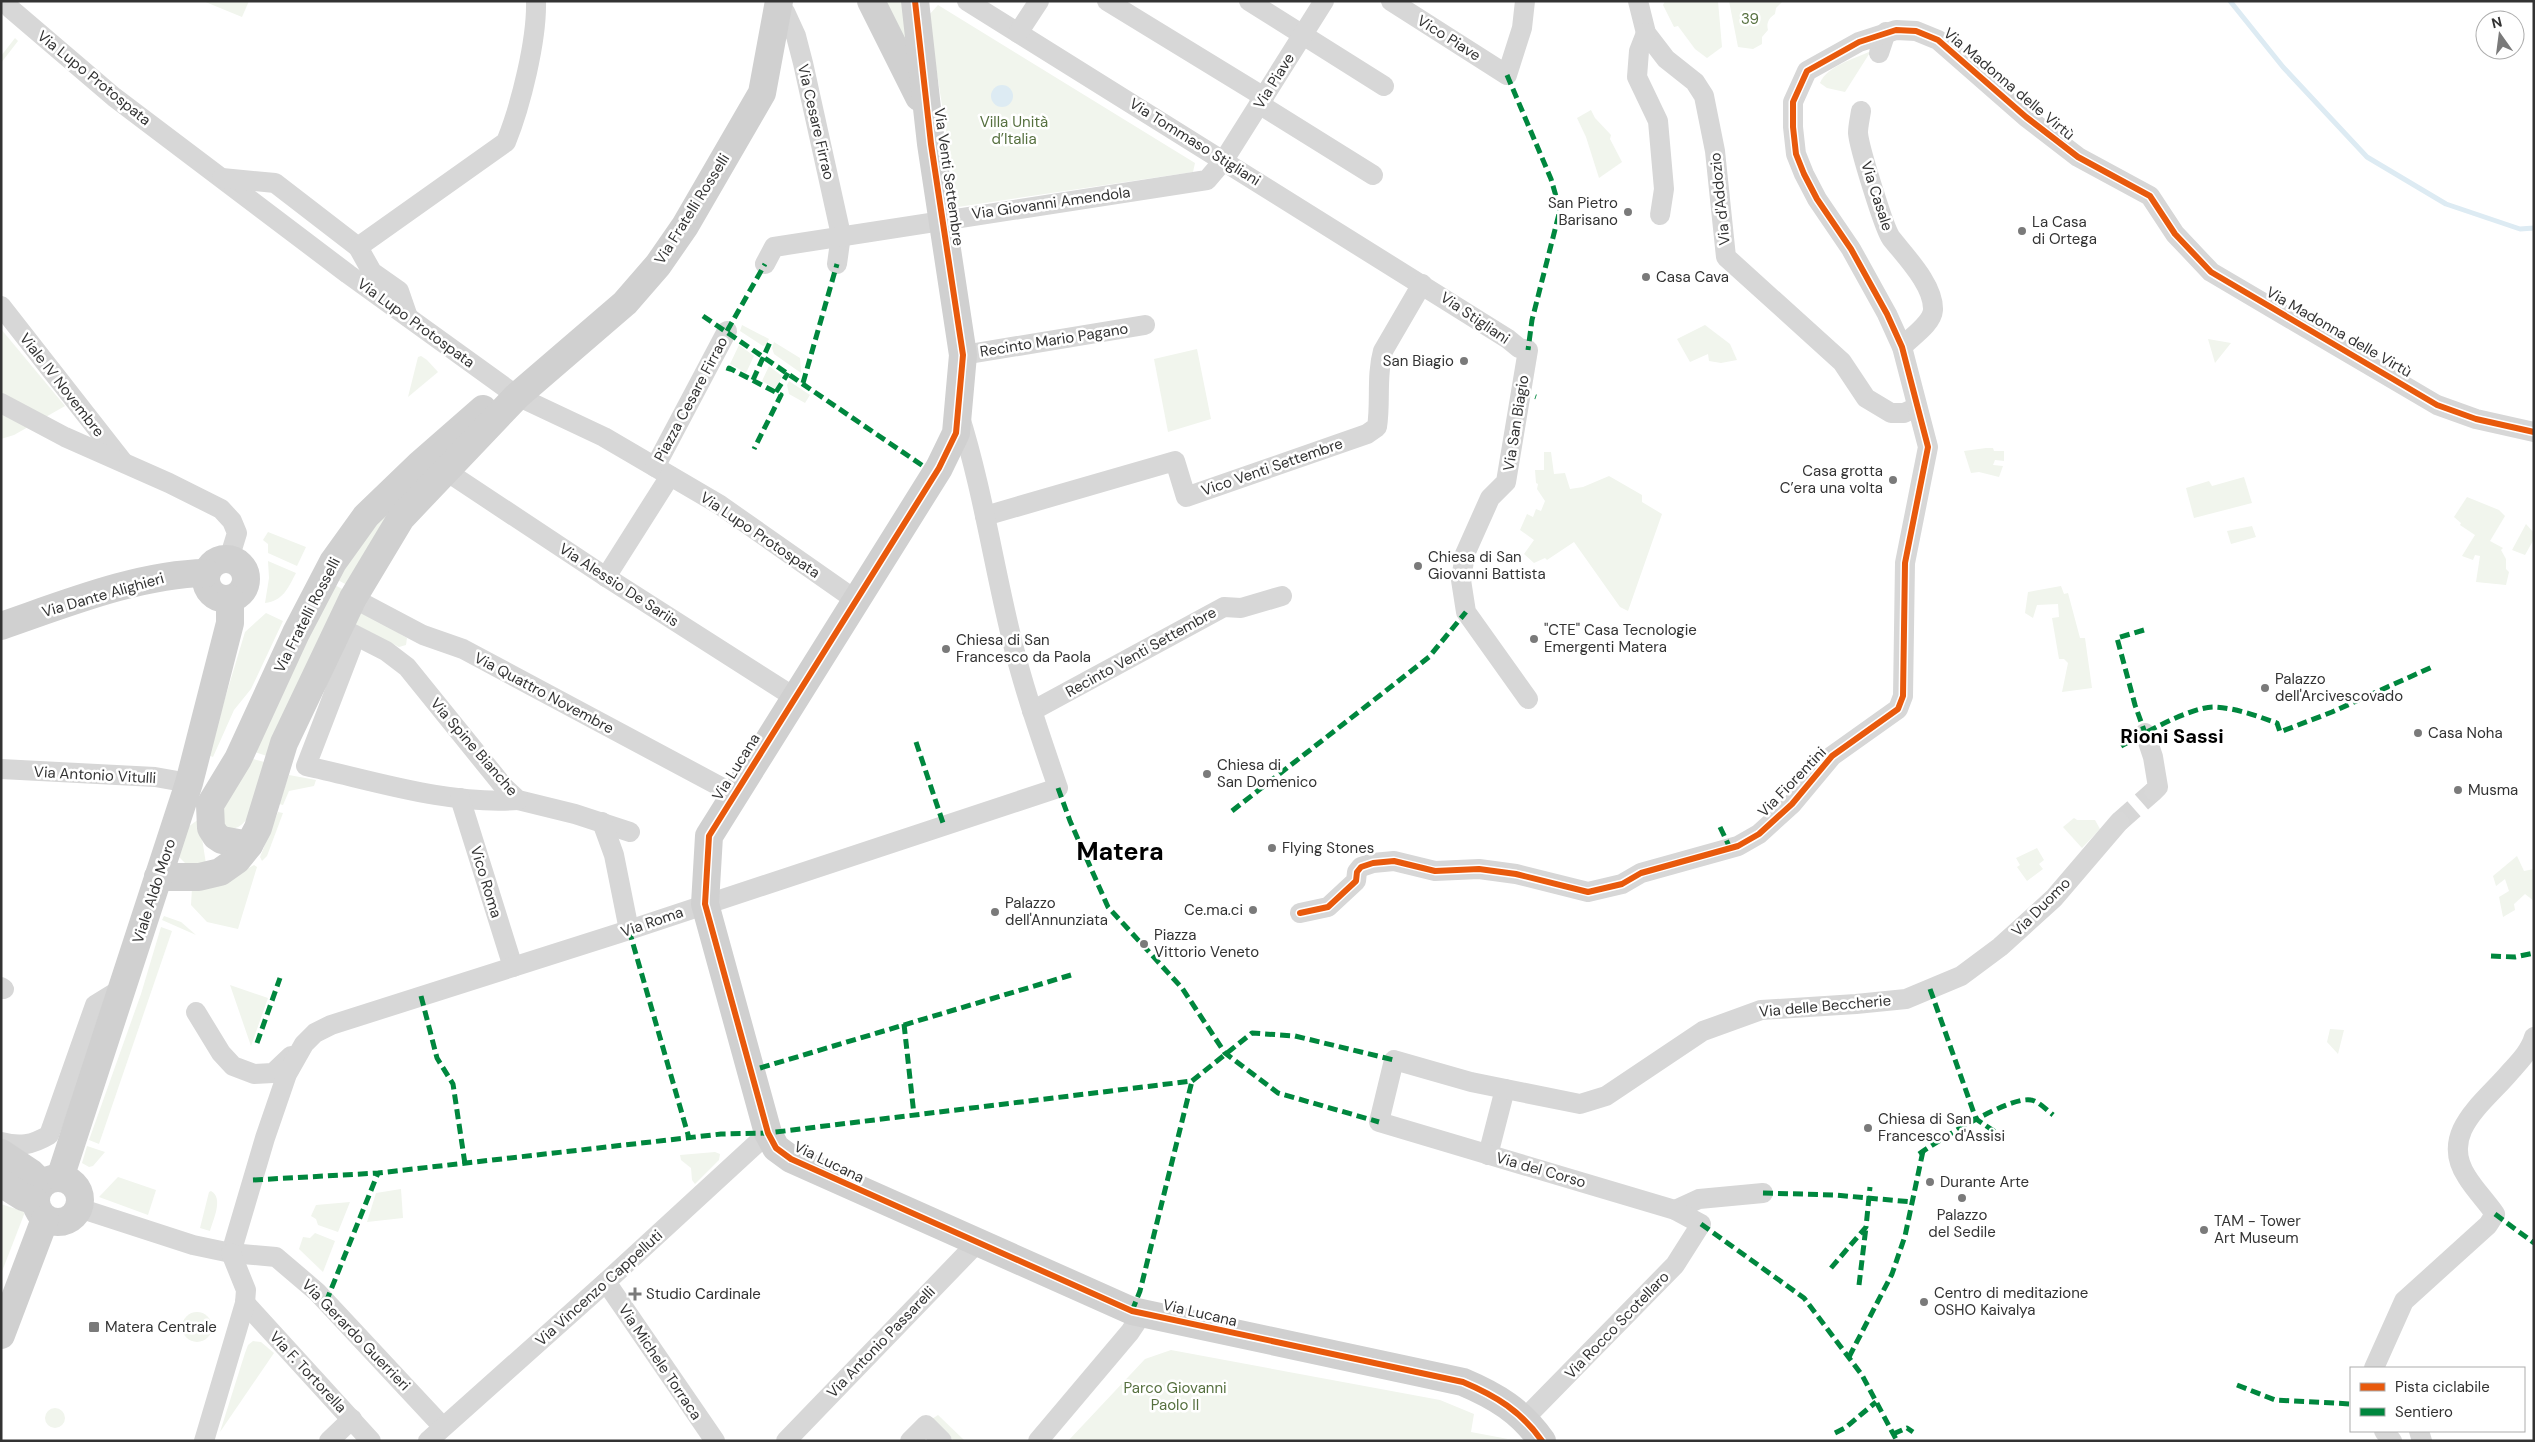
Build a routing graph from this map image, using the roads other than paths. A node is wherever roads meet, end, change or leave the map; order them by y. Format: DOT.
graph roads {
  1 [pos="5,1"];
  2 [pos="536,1"];
  3 [pos="871,1"];
  4 [pos="915,1"];
  5 [pos="967,1"];
  6 [pos="1039,1"];
  7 [pos="1107,1"];
  8 [pos="1250,1"];
  9 [pos="1324,1"];
  10 [pos="1391,1"];
  11 [pos="1525,1"];
  12 [pos="1638,1"];
  13 [pos="782,11"];
  14 [pos="1886,32"];
  15 [pos="1018,33"];
  16 [pos="1646,33"];
  17 [pos="1303,34"];
  18 [pos="1879,53"];
  19 [pos="1384,86"];
  20 [pos="1261,100"];
  21 [pos="1861,111"];
  22 [pos="928,117"];
  23 [pos="1224,160"];
  24 [pos="1373,175"];
  25 [pos="222,178"];
  26 [pos="1660,215"];
  27 [pos="942,220"];
  28 [pos="841,235"];
  29 [pos="358,246"];
  30 [pos="765,264"];
  31 [pos="837,264"];
  32 [pos="1422,284"];
  33 [pos="1,306"];
  34 [pos="408,317"];
  35 [pos="1145,325"];
  36 [pos="727,331"];
  37 [pos="1902,347"];
  38 [pos="1528,350"];
  39 [pos="963,356"];
  40 [pos="518,396"];
  41 [pos="1,403"];
  42 [pos="1917,407"];
  43 [pos="957,420"];
  44 [pos="2534,432"];
  45 [pos="124,463"];
  46 [pos="446,471"];
  47 [pos="663,472"];
  48 [pos="985,516"];
  49 [pos="218,566"];
  50 [pos="606,577"];
  51 [pos="1282,596"];
  52 [pos="352,598"];
  53 [pos="230,599"];
  54 [pos="857,601"];
  55 [pos="1,626"];
  56 [pos="423,635"];
  57 [pos="345,638"];
  58 [pos="407,667"];
  59 [pos="794,697"];
  60 [pos="1528,699"];
  61 [pos="1032,711"];
  62 [pos="2145,733"];
  63 [pos="237,761"];
  64 [pos="1,769"];
  65 [pos="191,773"];
  66 [pos="2154,791"];
  67 [pos="734,794"];
  68 [pos="460,798"];
  69 [pos="518,800"];
  70 [pos="210,805"];
  71 [pos="602,822"];
  72 [pos="2119,822"];
  73 [pos="176,823"];
  74 [pos="630,832"];
  75 [pos="249,845"];
  76 [pos="158,877"];
  77 [pos="705,904"];
  78 [pos="1300,913"];
  79 [pos="629,930"];
  80 [pos="513,967"];
  81 [pos="1952,980"];
  82 [pos="121,990"];
  83 [pos="196,1012"];
  84 [pos="2534,1037"];
  85 [pos="304,1044"];
  86 [pos="1505,1089"];
  87 [pos="1379,1122"];
  88 [pos="768,1133"];
  89 [pos="1,1142"];
  90 [pos="1,1153"];
  91 [pos="1488,1154"];
  92 [pos="1,1183"];
  93 [pos="1763,1193"];
  94 [pos="46,1195"];
  95 [pos="79,1208"];
  96 [pos="1675,1210"];
  97 [pos="1701,1224"];
  98 [pos="977,1244"];
  99 [pos="231,1253"];
  100 [pos="606,1282"];
  101 [pos="245,1303"];
  102 [pos="1142,1314"];
  103 [pos="1,1335"];
  104 [pos="2374,1367"];
  105 [pos="1525,1418"];
  106 [pos="352,1419"];
  107 [pos="443,1427"];
  108 [pos="204,1441"];
  109 [pos="329,1441"];
  110 [pos="371,1441"];
  111 [pos="428,1441"];
  112 [pos="714,1441"];
  113 [pos="786,1441"];
  114 [pos="910,1441"];
  115 [pos="942,1441"];
  116 [pos="1038,1441"];
  117 [pos="1542,1441"];
  1 -- 25 [label="street, Via Lupo Protospata"];
  2 -- 29 [label="street"];
  3 -- 22 [label="street, Via Venti Settembre"];
  4 -- 22 [label="street, Via Venti Settembre"];
  5 -- 15 [label="street, Via Tommaso Stigliani"];
  6 -- 15 [label="street"];
  7 -- 20 [label="street"];
  8 -- 17 [label="street"];
  9 -- 17 [label="street, Via Piave"];
  10 -- 11 [label="street, Vico Piave"];
  12 -- 16 [label="street, Via d'Addozio"];
  13 -- 28 [label="street, Via Cesare Firrao"];
  13 -- 40 [label="street, Via Fratelli Rosselli"];
  14 -- 18 [label="street"];
  14 -- 37 [label="street, Via Madonna delle Virtù"];
  14 -- 44 [label="street, Via Madonna delle Virtù"];
  15 -- 23 [label="street, Via Tommaso Stigliani"];
  16 -- 26 [label="street"];
  16 -- 42 [label="street, Via d'Addozio"];
  17 -- 19 [label="street"];
  17 -- 20 [label="street, Via Piave"];
  20 -- 23 [label="street, Via Piave"];
  20 -- 24 [label="street"];
  21 -- 37 [label="street, Via Casale"];
  22 -- 27 [label="street, Via Venti Settembre"];
  23 -- 27 [label="street, Via Giovanni Amendola"];
  23 -- 32 [label="street, Via Tommaso Stigliani"];
  25 -- 29 [label="street"];
  25 -- 34 [label="street, Via Lupo Protospata"];
  27 -- 28 [label="street, Via Giovanni Amendola"];
  27 -- 39 [label="street, Via Venti Settembre"];
  28 -- 30 [label="street"];
  28 -- 31 [label="street"];
  29 -- 34 [label="street"];
  32 -- 38 [label="street, Via Stigliani"];
  32 -- 48 [label="street, Vico Venti Settembre"];
  33 -- 45 [label="street, Viale IV Novembre"];
  34 -- 40 [label="street, Via Lupo Protospata"];
  35 -- 39 [label="street, Recinto Mario Pagano"];
  36 -- 47 [label="street, Piazza Cesare Firrao"];
  37 -- 42 [label="street, Via Madonna delle Virtù"];
  38 -- 60 [label="street, Via San Biagio"];
  39 -- 43 [label="street"];
  40 -- 46 [label="street, Via Fratelli Rosselli"];
  40 -- 47 [label="street, Via Lupo Protospata"];
  40 -- 63 [label="street, Via Fratelli Rosselli"];
  41 -- 45 [label="street, Viale IV Novembre"];
  42 -- 78 [label="street, Via Fiorentini"];
  43 -- 48 [label="street"];
  43 -- 54 [label="street, Via Lucana"];
  45 -- 49 [label="street, Viale IV Novembre"];
  46 -- 50 [label="street, Via Alessio De Sariis"];
  46 -- 52 [label="street, Via Fratelli Rosselli"];
  47 -- 50 [label="street, Piazza Cesare Firrao"];
  47 -- 54 [label="street, Via Lupo Protospata"];
  48 -- 61 [label="street"];
  49 -- 53 [label="street"];
  49 -- 53 [label="street"];
  49 -- 55 [label="street, Via Dante Alighieri"];
  50 -- 59 [label="street, Via Alessio De Sariis"];
  51 -- 61 [label="street, Recinto Venti Settembre"];
  52 -- 56 [label="street, Via Quattro Novembre"];
  52 -- 57 [label="street, Via Fratelli Rosselli"];
  53 -- 65 [label="street, Viale Aldo Moro"];
  54 -- 59 [label="street, Via Lucana"];
  56 -- 58 [label="street"];
  56 -- 67 [label="street, Via Quattro Novembre"];
  57 -- 58 [label="street, Via Spine Bianche"];
  57 -- 68 [label="street"];
  57 -- 75 [label="street, Via Fratelli Rosselli"];
  58 -- 69 [label="street, Via Spine Bianche"];
  59 -- 67 [label="street, Via Lucana"];
  61 -- 77 [label="street, Via Roma"];
  62 -- 66 [label="street"];
  63 -- 65 [label="street"];
  63 -- 70 [label="street, Via Fratelli Rosselli"];
  64 -- 65 [label="street, Via Antonio Vitulli"];
  65 -- 73 [label="street, Viale Aldo Moro"];
  67 -- 77 [label="street, Via Lucana"];
  68 -- 69 [label="street"];
  68 -- 80 [label="street, Vico Roma"];
  69 -- 71 [label="street, Via Spine Bianche"];
  70 -- 73 [label="street"];
  70 -- 75 [label="street"];
  71 -- 74 [label="street, Via Spine Bianche"];
  71 -- 79 [label="street"];
  72 -- 81 [label="street, Via Duomo"];
  73 -- 76 [label="street, Viale Aldo Moro"];
  75 -- 76 [label="street, Via Fratelli Rosselli"];
  76 -- 82 [label="street, Viale Aldo Moro"];
  77 -- 79 [label="street, Via Roma"];
  77 -- 88 [label="street, Via Lucana"];
  79 -- 80 [label="street, Via Roma"];
  80 -- 85 [label="street, Via Roma"];
  81 -- 86 [label="street, Via delle Beccherie"];
  82 -- 89 [label="street"];
  82 -- 94 [label="street, Viale Aldo Moro"];
  83 -- 85 [label="street, Via Roma"];
  84 -- 104 [label="street"];
  85 -- 99 [label="street"];
  86 -- 87 [label="street, Via delle Beccherie"];
  86 -- 91 [label="street"];
  87 -- 91 [label="street, Via del Corso"];
  88 -- 98 [label="street, Via Lucana"];
  88 -- 100 [label="street, Via Vincenzo Cappelluti"];
  90 -- 94 [label="street"];
  91 -- 96 [label="street, Via del Corso"];
  92 -- 94 [label="street"];
  93 -- 96 [label="street"];
  94 -- 95 [label="street"];
  94 -- 103 [label="street, Viale Aldo Moro"];
  95 -- 99 [label="street, Via Gerardo Guerrieri"];
  96 -- 97 [label="street, Via del Corso"];
  97 -- 105 [label="street, Via Rocco Scotellaro"];
  98 -- 102 [label="street, Via Lucana"];
  98 -- 113 [label="street, Via Antonio Passarelli"];
  99 -- 101 [label="street"];
  99 -- 107 [label="street, Via Gerardo Guerrieri"];
  100 -- 107 [label="street, Via Vincenzo Cappelluti"];
  100 -- 112 [label="street, Via Michele Torraca"];
  101 -- 106 [label="street, Via F. Tortorella"];
  101 -- 108 [label="street"];
  102 -- 105 [label="street, Via Lucana"];
  102 -- 116 [label="street"];
  105 -- 117 [label="street, Via Lucana"];
  106 -- 109 [label="street"];
  106 -- 110 [label="street, Via F. Tortorella"];
  107 -- 111 [label="street, Via Vincenzo Cappelluti"];
  114 -- 115 [label="street"];
}
